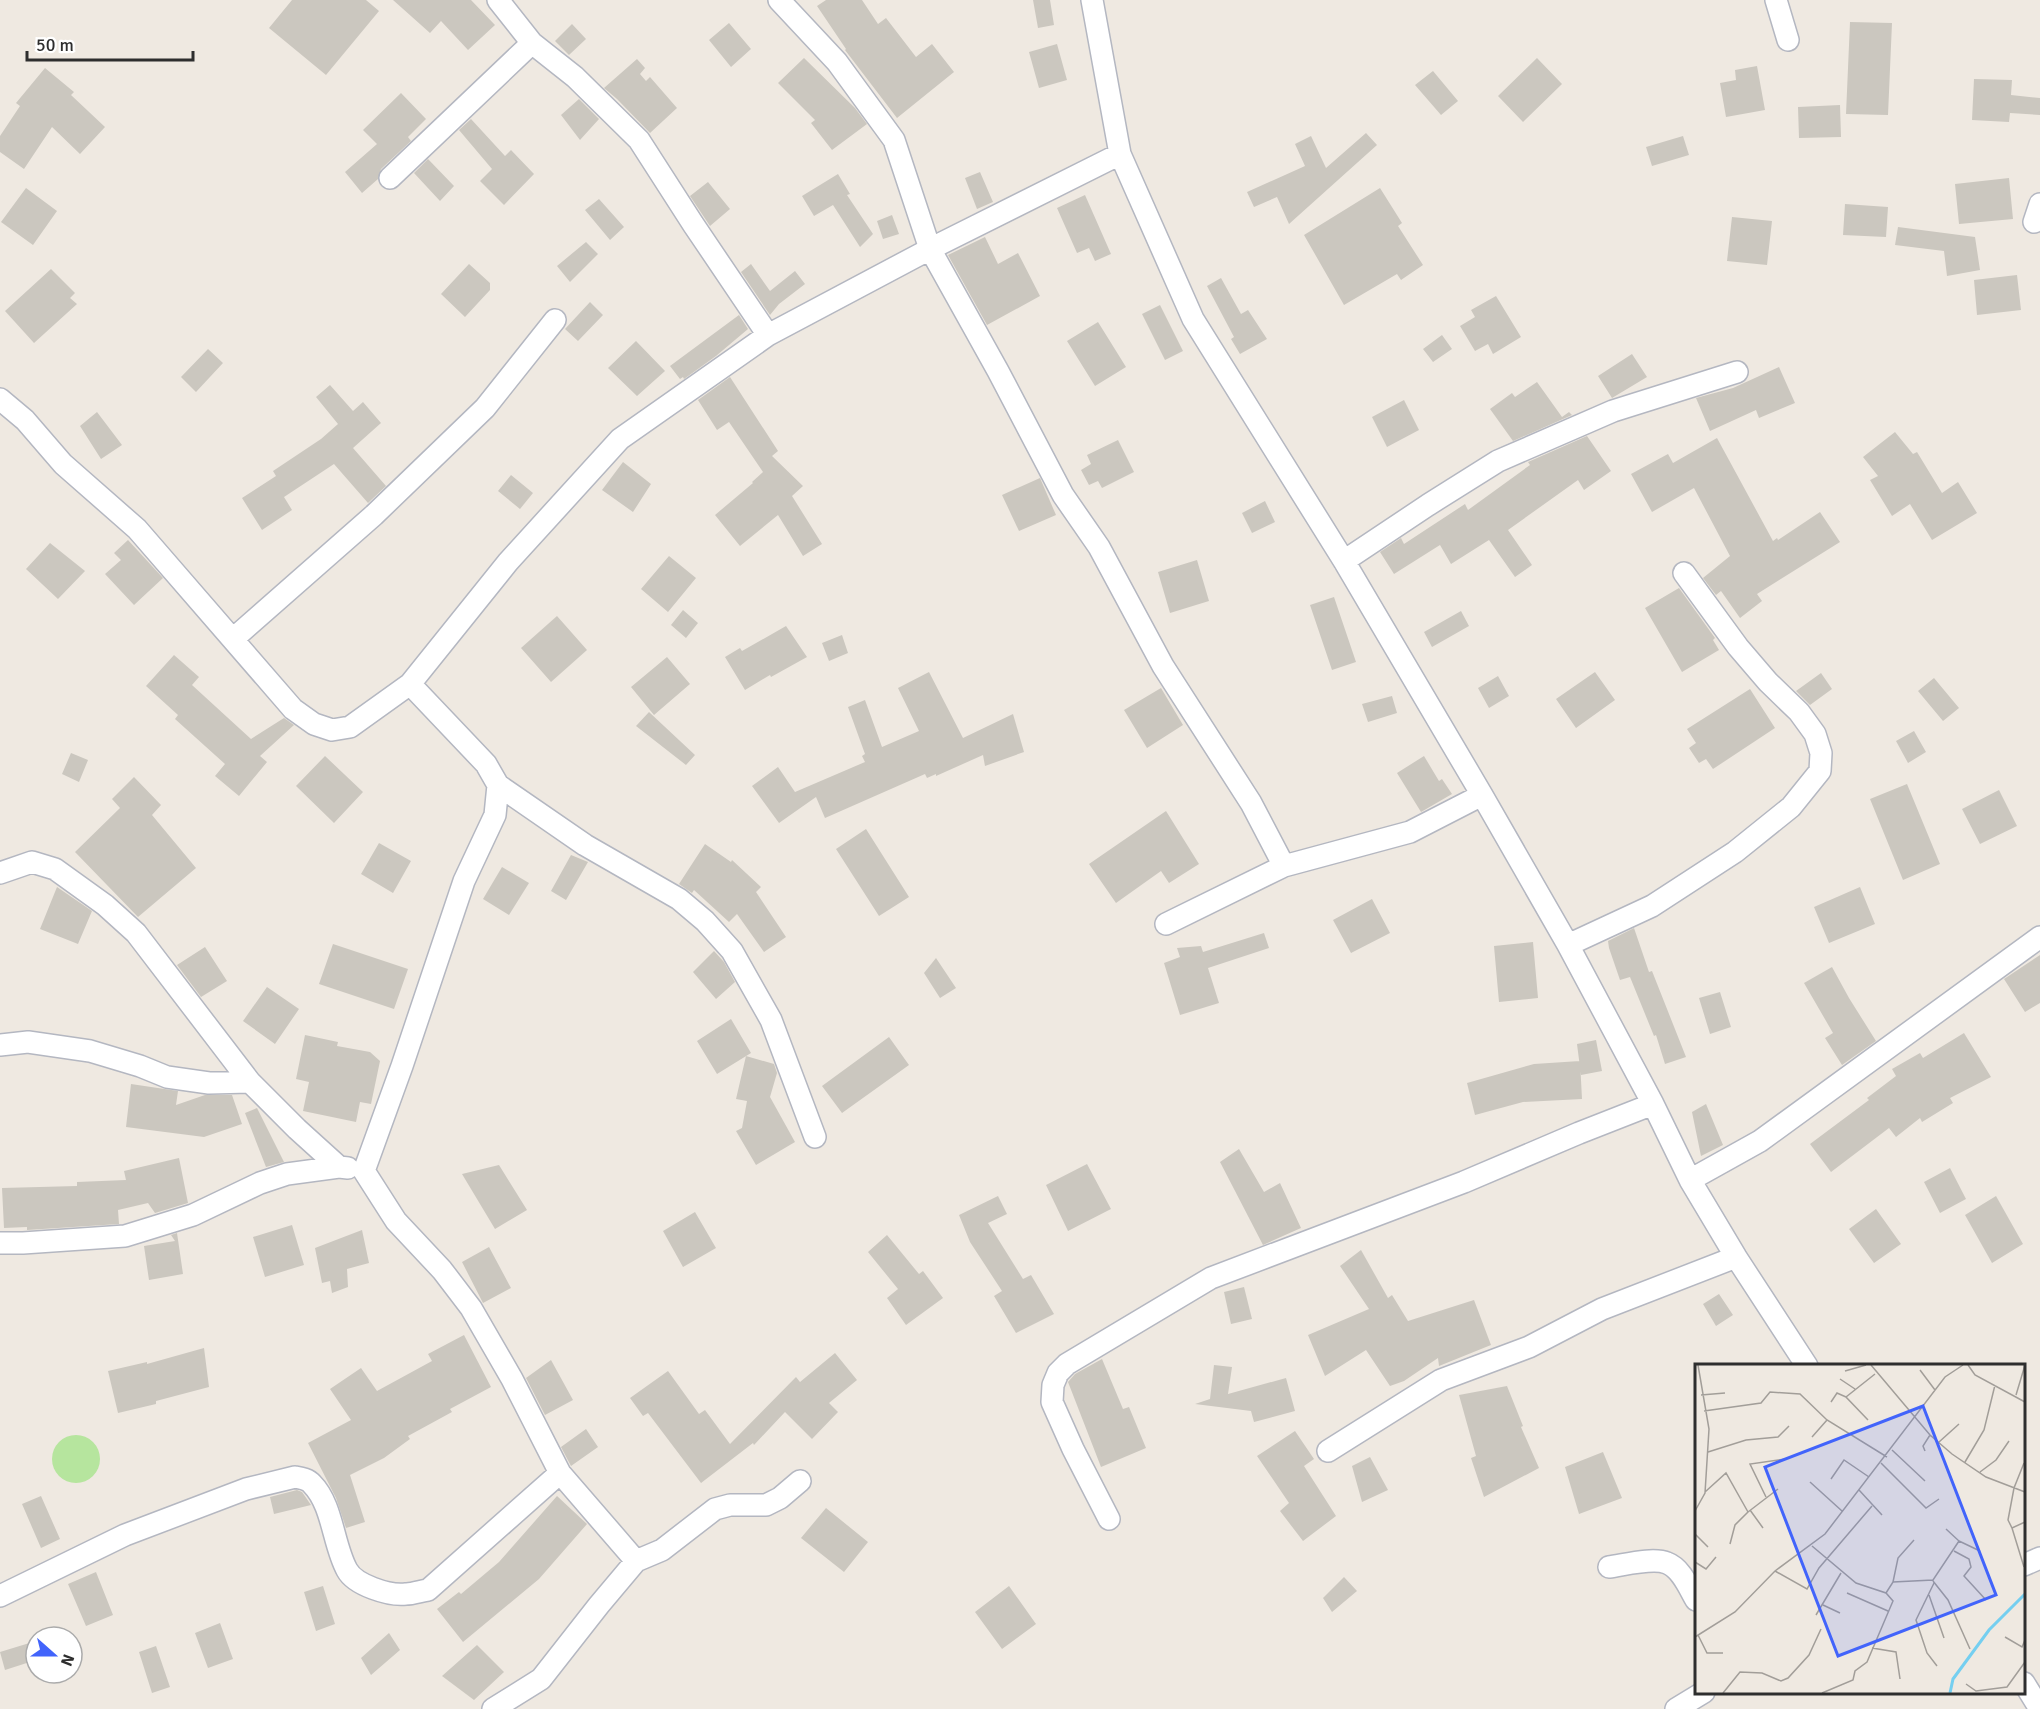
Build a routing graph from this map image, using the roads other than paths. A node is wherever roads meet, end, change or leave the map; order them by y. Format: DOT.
graph roads {
  1 [pos="498,0"];
  2 [pos="779,0"];
  3 [pos="1092,0"];
  4 [pos="1776,0"];
  5 [pos="1788,40"];
  6 [pos="532,43"];
  7 [pos="1120,154"];
  8 [pos="390,178"];
  9 [pos="930,249"];
  10 [pos="555,320"];
  11 [pos="768,335"];
  12 [pos="1737,372"];
  13 [pos="0,399"];
  14 [pos="1344,561"];
  15 [pos="1684,573"];
  16 [pos="232,639"];
  17 [pos="410,684"];
  18 [pos="498,786"];
  19 [pos="1482,795"];
  20 [pos="1284,866"];
  21 [pos="0,873"];
  22 [pos="1166,924"];
  23 [pos="2040,936"];
  24 [pos="1568,945"];
  25 [pos="0,1045"];
  26 [pos="250,1082"];
  27 [pos="1653,1104"];
  28 [pos="815,1137"];
  29 [pos="339,1167"];
  30 [pos="364,1171"];
  31 [pos="1690,1180"];
  32 [pos="0,1243"];
  33 [pos="1736,1257"];
  34 [pos="1806,1364"];
  35 [pos="1328,1451"];
  36 [pos="560,1473"];
  37 [pos="800,1481"];
  38 [pos="1109,1519"];
  39 [pos="2040,1558"];
  40 [pos="636,1561"];
  41 [pos="2025,1565"];
  42 [pos="1609,1567"];
  43 [pos="0,1596"];
  44 [pos="1695,1598"];
  45 [pos="2025,1685"];
  46 [pos="1701,1694"];
  47 [pos="493,1709"];
  48 [pos="1676,1709"];
  49 [pos="2040,1709"];
  1 -- 6 [label="street"];
  2 -- 9 [label="street"];
  3 -- 7 [label="street"];
  4 -- 5 [label="street"];
  6 -- 8 [label="street"];
  6 -- 11 [label="street"];
  7 -- 9 [label="street"];
  7 -- 14 [label="street"];
  9 -- 11 [label="street"];
  9 -- 20 [label="street"];
  10 -- 16 [label="street"];
  11 -- 17 [label="street"];
  12 -- 14 [label="street"];
  13 -- 16 [label="street"];
  14 -- 19 [label="street"];
  15 -- 24 [label="street"];
  16 -- 17 [label="street"];
  17 -- 18 [label="street"];
  18 -- 28 [label="street"];
  18 -- 30 [label="street"];
  19 -- 20 [label="street"];
  19 -- 24 [label="street"];
  20 -- 22 [label="street"];
  21 -- 26 [label="street"];
  23 -- 31 [label="street"];
  24 -- 27 [label="street"];
  25 -- 26 [label="street"];
  26 -- 29 [label="street"];
  27 -- 31 [label="street"];
  27 -- 38 [label="street"];
  29 -- 30 [label="street"];
  29 -- 32 [label="street"];
  30 -- 36 [label="street"];
  31 -- 33 [label="street"];
  33 -- 34 [label="street"];
  33 -- 35 [label="street"];
  36 -- 40 [label="street"];
  36 -- 43 [label="street"];
  37 -- 40 [label="street"];
  39 -- 41 [label="street"];
  40 -- 47 [label="street"];
  42 -- 44 [label="street"];
  45 -- 49 [label="street"];
  46 -- 48 [label="street"];
}
